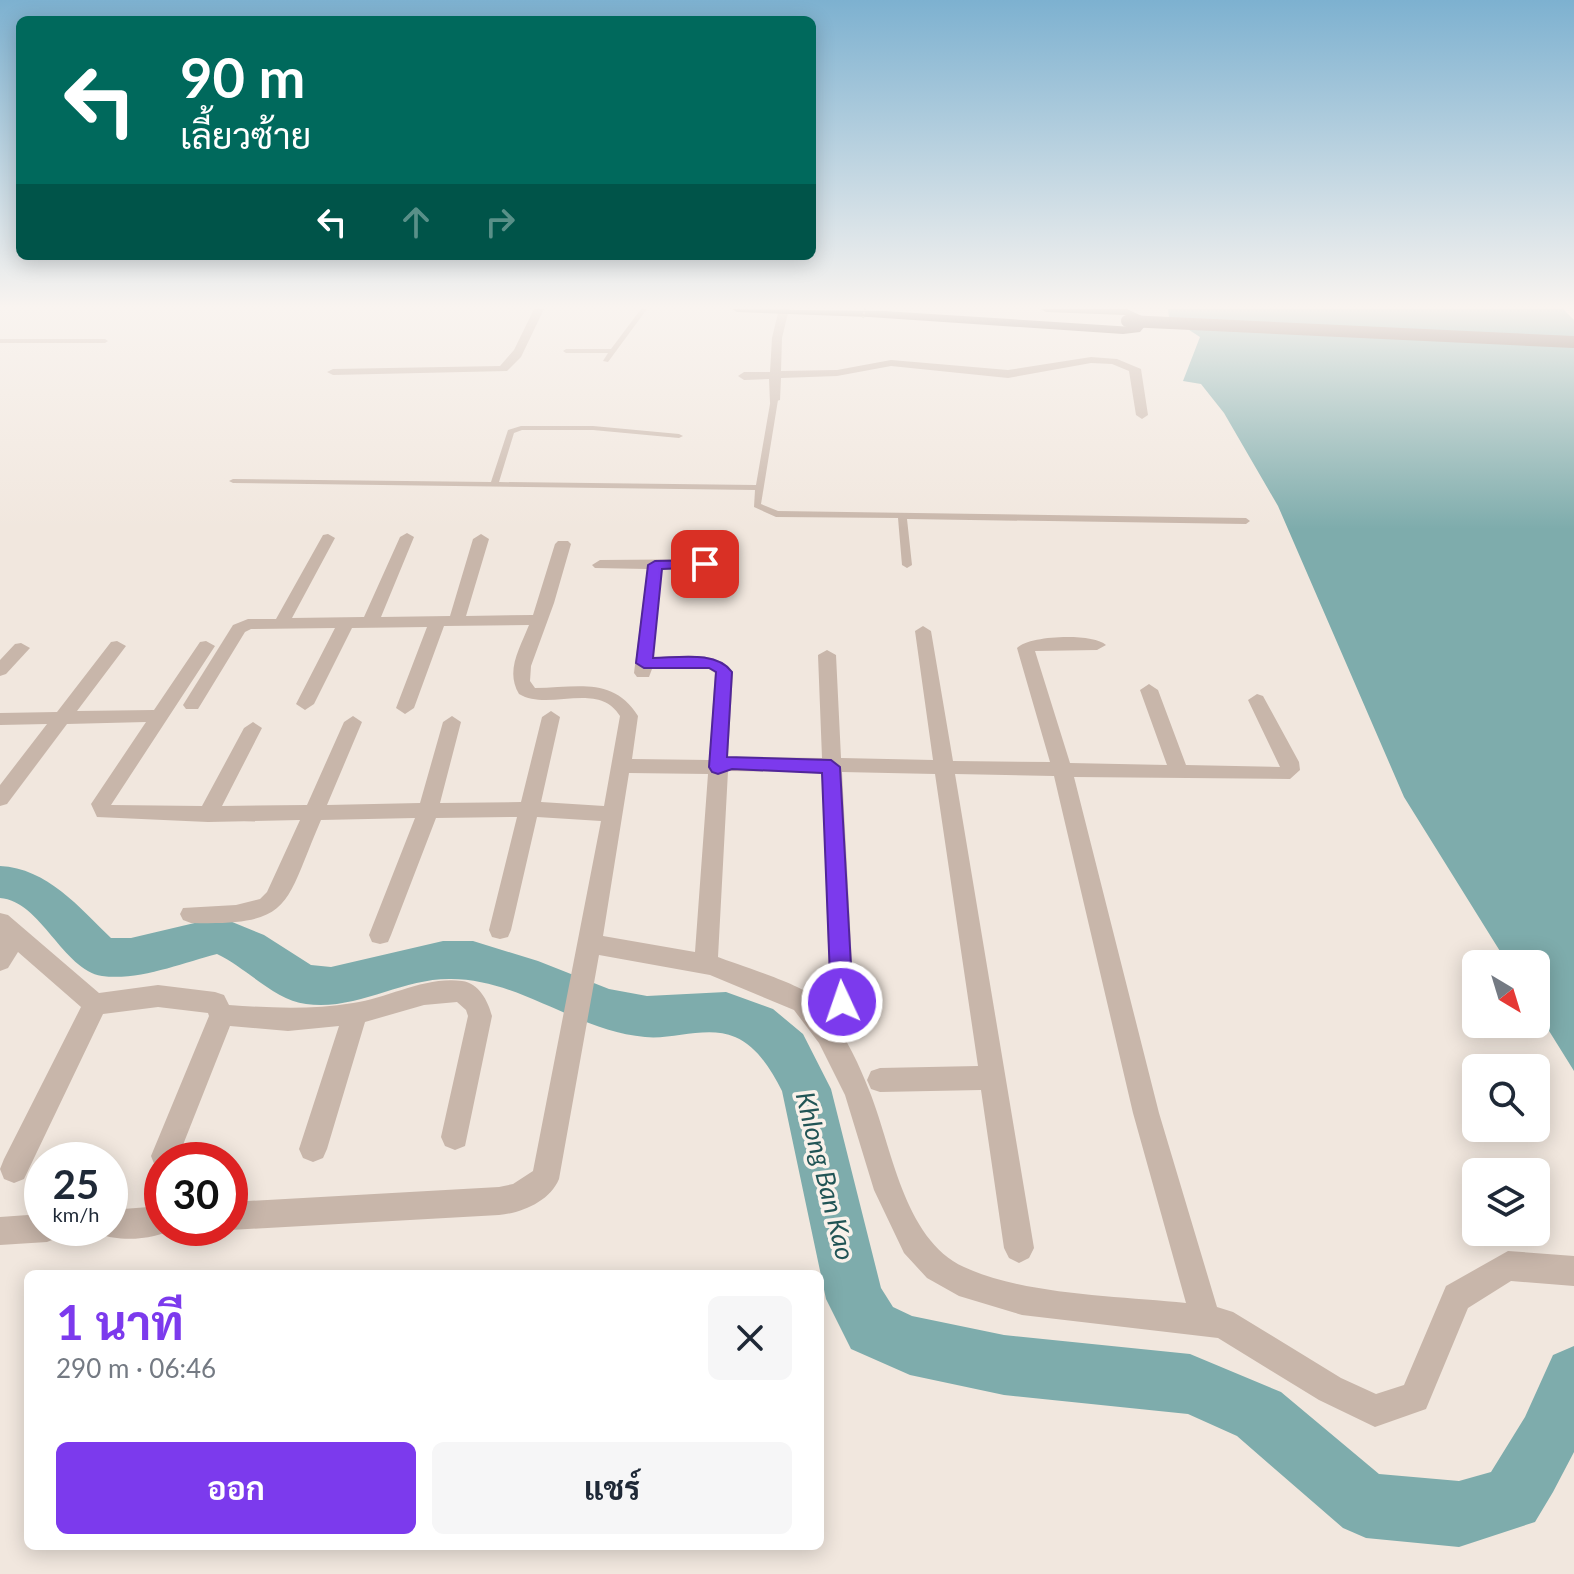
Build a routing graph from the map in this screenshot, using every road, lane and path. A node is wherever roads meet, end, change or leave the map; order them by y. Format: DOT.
graph roads {
  1 [pos="775,382"];
  2 [pos="850,382"];
  3 [pos="1137,382"];
  4 [pos="855,388"];
  5 [pos="774,400"];
  6 [pos="1142,415"];
  7 [pos="679,436"];
  8 [pos="233,481"];
  9 [pos="494,485"];
  10 [pos="759,488"];
  11 [pos="902,516"];
  12 [pos="1246,521"];
  13 [pos="407,537"];
  14 [pos="328,538"];
  15 [pos="481,539"];
  16 [pos="563,544"];
  17 [pos="730,564"];
  18 [pos="600,565"];
  19 [pos="655,565"];
  20 [pos="907,565"];
  21 [pos="448,620"];
  22 [pos="540,620"];
  23 [pos="347,621"];
  24 [pos="371,621"];
  25 [pos="282,622"];
  26 [pos="923,631"];
  27 [pos="1097,645"];
  28 [pos="117,646"];
  29 [pos="206,646"];
  30 [pos="21,648"];
  31 [pos="827,655"];
  32 [pos="0,670"];
  33 [pos="1149,690"];
  34 [pos="1257,700"];
  35 [pos="305,704"];
  36 [pos="192,705"];
  37 [pos="405,708"];
  38 [pos="160,716"];
  39 [pos="551,717"];
  40 [pos="62,718"];
  41 [pos="0,719"];
  42 [pos="353,722"];
  43 [pos="452,722"];
  44 [pos="253,728"];
  45 [pos="622,758"];
  46 [pos="722,762"];
  47 [pos="831,767"];
  48 [pos="947,768"];
  49 [pos="1062,770"];
  50 [pos="1179,772"];
  51 [pos="0,799"];
  52 [pos="529,809"];
  53 [pos="428,811"];
  54 [pos="315,813"];
  55 [pos="208,814"];
  56 [pos="613,814"];
  57 [pos="191,914"];
  58 [pos="8,929"];
  59 [pos="500,930"];
  60 [pos="380,935"];
  61 [pos="588,948"];
  62 [pos="0,961"];
  63 [pos="706,963"];
  64 [pos="842,1002"];
  65 [pos="95,1004"];
  66 [pos="355,1014"];
  67 [pos="222,1015"];
  68 [pos="993,1078"];
  69 [pos="880,1080"];
  70 [pos="455,1137"];
  71 [pos="171,1142"];
  72 [pos="313,1149"];
  73 [pos="14,1169"];
  74 [pos="248,1215"];
  75 [pos="24,1229"];
  76 [pos="0,1231"];
  77 [pos="1019,1248"];
  78 [pos="1574,1271"];
  79 [pos="1206,1321"];
  1 -- 5 [label="street"];
  2 -- 4 [label="street"];
  3 -- 6 [label="street"];
  5 -- 10 [label="lane"];
  7 -- 9 [label="lane"];
  8 -- 9 [label="lane"];
  9 -- 10 [label="lane"];
  10 -- 11 [label="lane"];
  11 -- 12 [label="lane"];
  11 -- 20 [label="lane"];
  13 -- 24 [label="street"];
  14 -- 25 [label="street"];
  15 -- 21 [label="street"];
  16 -- 22 [label="street"];
  17 -- 19 [label="street"];
  18 -- 19 [label="street"];
  19 -- 46 [label="street"];
  21 -- 22 [label="street"];
  21 -- 24 [label="street"];
  21 -- 37 [label="street"];
  22 -- 45 [label="street"];
  23 -- 24 [label="street"];
  23 -- 25 [label="street"];
  23 -- 35 [label="street"];
  25 -- 36 [label="street"];
  26 -- 48 [label="street"];
  27 -- 49 [label="street"];
  28 -- 40 [label="street"];
  29 -- 38 [label="street"];
  30 -- 32 [label="street"];
  31 -- 47 [label="street"];
  33 -- 50 [label="street"];
  34 -- 50 [label="street"];
  38 -- 40 [label="street"];
  38 -- 55 [label="street"];
  39 -- 52 [label="street"];
  40 -- 41 [label="street"];
  40 -- 51 [label="street"];
  42 -- 54 [label="street"];
  43 -- 53 [label="street"];
  44 -- 55 [label="street"];
  45 -- 46 [label="street"];
  45 -- 56 [label="street"];
  46 -- 47 [label="street"];
  46 -- 63 [label="street"];
  47 -- 48 [label="street"];
  47 -- 64 [label="street"];
  48 -- 49 [label="street"];
  48 -- 68 [label="street"];
  49 -- 50 [label="street"];
  49 -- 79 [label="street"];
  52 -- 53 [label="street"];
  52 -- 56 [label="street"];
  52 -- 59 [label="street"];
  53 -- 54 [label="street"];
  53 -- 60 [label="street"];
  54 -- 55 [label="street"];
  54 -- 57 [label="street"];
  56 -- 61 [label="street"];
  58 -- 62 [label="street"];
  58 -- 65 [label="street"];
  61 -- 63 [label="street"];
  61 -- 74 [label="street"];
  63 -- 79 [label="street"];
  65 -- 67 [label="street"];
  65 -- 73 [label="street"];
  66 -- 67 [label="street"];
  66 -- 70 [label="street"];
  66 -- 72 [label="street"];
  67 -- 71 [label="street"];
  68 -- 69 [label="street"];
  68 -- 77 [label="street"];
  75 -- 76 [label="street"];
  78 -- 79 [label="street"];
}
